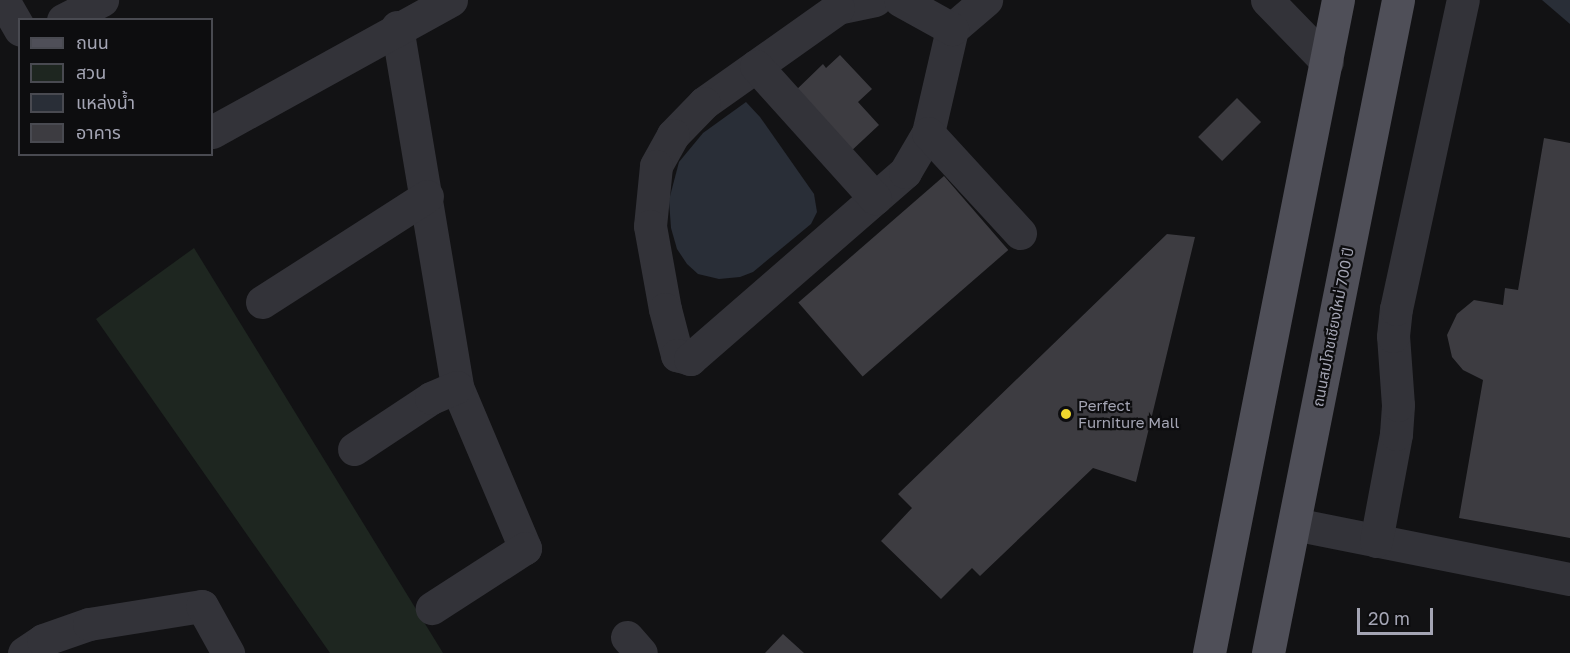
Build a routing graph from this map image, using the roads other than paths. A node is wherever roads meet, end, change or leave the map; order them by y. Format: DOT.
graph roads {
  1 [pos="3,0"];
  2 [pos="102,0"];
  3 [pos="451,0"];
  4 [pos="875,0"];
  5 [pos="900,0"];
  6 [pos="986,0"];
  7 [pos="1267,0"];
  8 [pos="1338,0"];
  9 [pos="1398,0"];
  10 [pos="1463,0"];
  11 [pos="67,18"];
  12 [pos="18,26"];
  13 [pos="397,27"];
  14 [pos="952,29"];
  15 [pos="1327,63"];
  16 [pos="756,66"];
  17 [pos="213,131"];
  18 [pos="928,133"];
  19 [pos="427,196"];
  20 [pos="875,198"];
  21 [pos="1020,233"];
  22 [pos="262,302"];
  23 [pos="457,387"];
  24 [pos="354,449"];
  25 [pos="1294,524"];
  26 [pos="1376,541"];
  27 [pos="1570,579"];
  28 [pos="432,608"];
  29 [pos="40,649"];
  30 [pos="228,653"];
  31 [pos="1209,653"];
  32 [pos="1268,653"];
  1 -- 12 [label="street"];
  2 -- 11 [label="street"];
  3 -- 13 [label="street"];
  4 -- 16 [label="street"];
  5 -- 14 [label="street"];
  6 -- 14 [label="street"];
  7 -- 15 [label="street"];
  8 -- 15 [label="main road"];
  9 -- 25 [label="main road, ถนนสมโภชเชียงใหม่ 700 ปี"];
  10 -- 26 [label="street"];
  13 -- 17 [label="street"];
  13 -- 19 [label="street"];
  14 -- 18 [label="street"];
  15 -- 31 [label="main road"];
  16 -- 20 [label="street"];
  16 -- 20 [label="street"];
  18 -- 20 [label="street"];
  18 -- 21 [label="street"];
  19 -- 22 [label="street"];
  19 -- 23 [label="street"];
  23 -- 24 [label="street"];
  23 -- 28 [label="street"];
  25 -- 26 [label="street"];
  25 -- 32 [label="main road, ถนนสมโภชเชียงใหม่ 700 ปี"];
  26 -- 27 [label="street"];
  29 -- 30 [label="street"];
}
